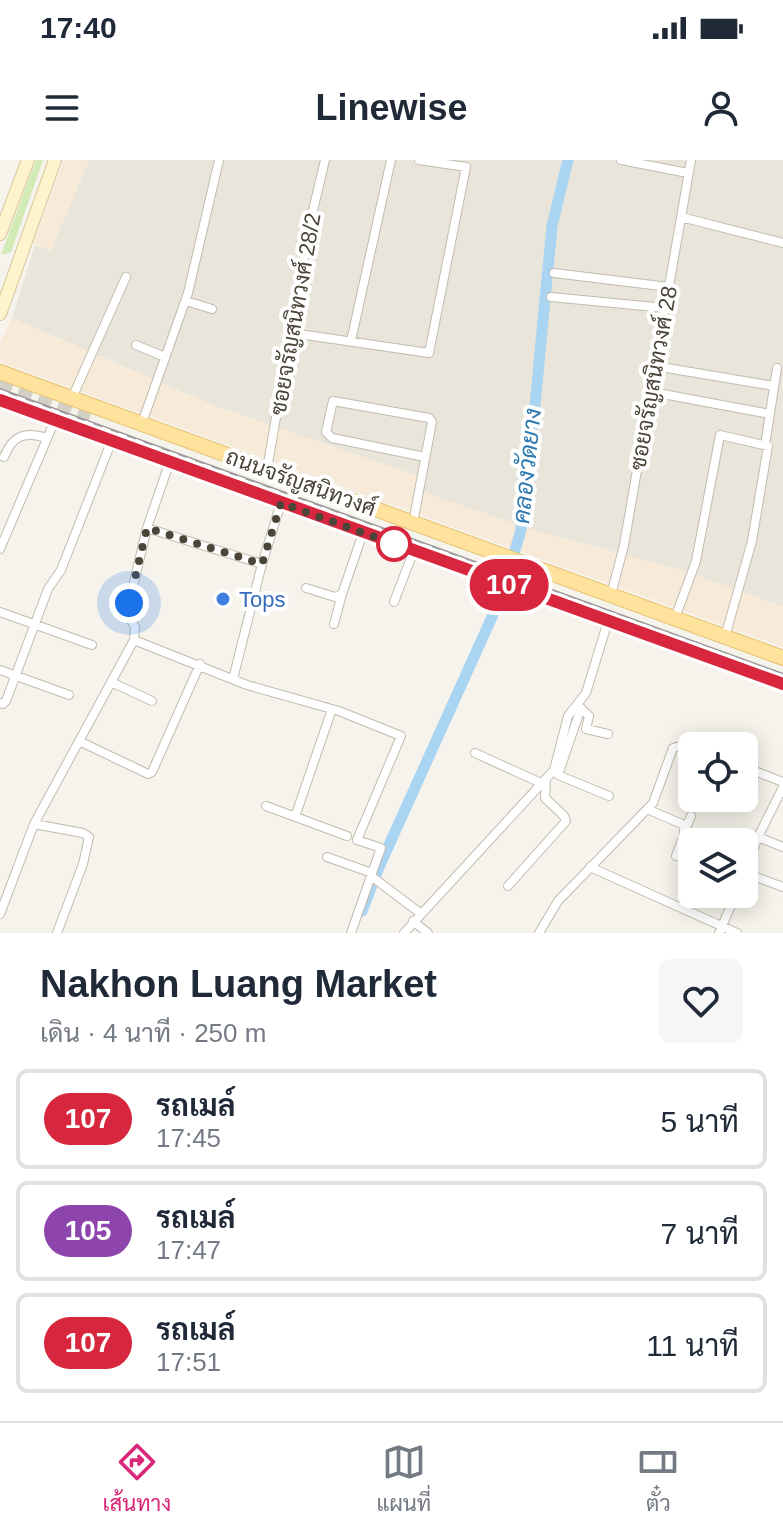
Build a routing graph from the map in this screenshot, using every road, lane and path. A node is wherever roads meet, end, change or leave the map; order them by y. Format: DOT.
graph roads {
  1 [pos="28,160"];
  2 [pos="55,160"];
  3 [pos="219,160"];
  4 [pos="325,160"];
  5 [pos="391,160"];
  6 [pos="419,160"];
  7 [pos="621,160"];
  8 [pos="691,160"];
  9 [pos="688,173"];
  10 [pos="681,217"];
  11 [pos="0,234"];
  12 [pos="783,243"];
  13 [pos="554,273"];
  14 [pos="126,277"];
  15 [pos="669,287"];
  16 [pos="551,297"];
  17 [pos="186,301"];
  18 [pos="665,308"];
  19 [pos="212,309"];
  20 [pos="0,314"];
  21 [pos="292,333"];
  22 [pos="351,341"];
  23 [pos="136,345"];
  24 [pos="165,357"];
  25 [pos="655,366"];
  26 [pos="777,368"];
  27 [pos="0,372"];
  28 [pos="774,386"];
  29 [pos="652,392"];
  30 [pos="75,399"];
  31 [pos="0,400"];
  32 [pos="21,407"];
  33 [pos="0,411"];
  34 [pos="770,414"];
  35 [pos="89,419"];
  36 [pos="61,422"];
  37 [pos="142,423"];
  38 [pos="47,438"];
  39 [pos="766,439"];
  40 [pos="112,440"];
  41 [pos="4,457"];
  42 [pos="425,457"];
  43 [pos="170,461"];
  44 [pos="267,469"];
  45 [pos="281,503"];
  46 [pos="332,507"];
  47 [pos="413,523"];
  48 [pos="147,528"];
  49 [pos="434,530"];
  50 [pos="363,533"];
  51 [pos="0,549"];
  52 [pos="420,552"];
  53 [pos="262,564"];
  54 [pos="306,588"];
  55 [pos="342,594"];
  56 [pos="611,595"];
  57 [pos="394,602"];
  58 [pos="0,612"];
  59 [pos="675,618"];
  60 [pos="608,621"];
  61 [pos="334,624"];
  62 [pos="34,625"];
  63 [pos="725,637"];
  64 [pos="134,640"];
  65 [pos="92,645"];
  66 [pos="783,658"];
  67 [pos="200,664"];
  68 [pos="0,670"];
  69 [pos="16,676"];
  70 [pos="233,679"];
  71 [pos="111,682"];
  72 [pos="783,684"];
  73 [pos="69,695"];
  74 [pos="152,701"];
  75 [pos="0,703"];
  76 [pos="579,707"];
  77 [pos="332,709"];
  78 [pos="608,734"];
  79 [pos="79,741"];
  80 [pos="678,747"];
  81 [pos="475,753"];
  82 [pos="758,773"];
  83 [pos="544,781"];
  84 [pos="783,784"];
  85 [pos="609,796"];
  86 [pos="266,806"];
  87 [pos="647,809"];
  88 [pos="691,816"];
  89 [pos="295,817"];
  90 [pos="34,824"];
  91 [pos="686,828"];
  92 [pos="347,836"];
  93 [pos="758,837"];
  94 [pos="783,847"];
  95 [pos="678,850"];
  96 [pos="676,856"];
  97 [pos="327,857"];
  98 [pos="590,867"];
  99 [pos="372,876"];
  100 [pos="758,879"];
  101 [pos="508,886"];
  102 [pos="783,887"];
  103 [pos="730,908"];
  104 [pos="0,914"];
  105 [pos="416,917"];
  106 [pos="720,930"];
  107 [pos="57,933"];
  108 [pos="351,933"];
  109 [pos="404,933"];
  110 [pos="428,933"];
  111 [pos="539,933"];
  112 [pos="737,933"];
  1 -- 11 [label="main road"];
  2 -- 20 [label="main road"];
  3 -- 17 [label="street"];
  4 -- 21 [label="street, ซอยจรัญสนิทวงศ์ 28/2"];
  5 -- 22 [label="street"];
  6 -- 22 [label="street"];
  7 -- 9 [label="street"];
  8 -- 9 [label="street, ซอยจรัญสนิทวงศ์ 28"];
  9 -- 10 [label="street, ซอยจรัญสนิทวงศ์ 28"];
  10 -- 12 [label="street"];
  10 -- 15 [label="street, ซอยจรัญสนิทวงศ์ 28"];
  13 -- 15 [label="street"];
  14 -- 30 [label="street"];
  15 -- 18 [label="street, ซอยจรัญสนิทวงศ์ 28"];
  16 -- 18 [label="street"];
  17 -- 19 [label="street"];
  17 -- 24 [label="street"];
  18 -- 25 [label="street, ซอยจรัญสนิทวงศ์ 28"];
  21 -- 22 [label="street"];
  21 -- 44 [label="street, ซอยจรัญสนิทวงศ์ 28/2"];
  23 -- 24 [label="street"];
  24 -- 37 [label="street"];
  25 -- 28 [label="street"];
  25 -- 29 [label="street, ซอยจรัญสนิทวงศ์ 28"];
  26 -- 28 [label="street"];
  27 -- 30 [label="main road, ถนนจรัญสนิทวงศ์"];
  28 -- 34 [label="street"];
  29 -- 34 [label="street"];
  29 -- 56 [label="street, ซอยจรัญสนิทวงศ์ 28"];
  30 -- 36 [label="main road"];
  30 -- 37 [label="main road, ถนนจรัญสนิทวงศ์"];
  31 -- 32 [label="main road, ถนนจรัญสนิทวงศ์"];
  32 -- 33 [label="main road"];
  32 -- 36 [label="main road, ถนนจรัญสนิทวงศ์"];
  34 -- 39 [label="street"];
  35 -- 46 [label="main road, ถนนจรัญสนิทวงศ์"];
  36 -- 38 [label="street"];
  36 -- 40 [label="main road, ถนนจรัญสนิทวงศ์"];
  37 -- 44 [label="main road, ถนนจรัญสนิทวงศ์"];
  38 -- 41 [label="street"];
  38 -- 51 [label="street"];
  40 -- 43 [label="main road, ถนนจรัญสนิทวงศ์"];
  40 -- 62 [label="street"];
  42 -- 42 [label="street"];
  42 -- 47 [label="street"];
  43 -- 45 [label="main road, ถนนจรัญสนิทวงศ์"];
  43 -- 48 [label="street"];
  44 -- 47 [label="main road, ถนนจรัญสนิทวงศ์"];
  45 -- 50 [label="main road, ถนนจรัญสนิทวงศ์"];
  45 -- 53 [label="street"];
  46 -- 49 [label="main road"];
  46 -- 52 [label="main road"];
  47 -- 49 [label="main road, ถนนจรัญสนิทวงศ์"];
  48 -- 53 [label="street"];
  48 -- 64 [label="street"];
  49 -- 56 [label="main road, ถนนจรัญสนิทวงศ์"];
  50 -- 52 [label="main road, ถนนจรัญสนิทวงศ์"];
  50 -- 55 [label="street"];
  52 -- 57 [label="street"];
  52 -- 60 [label="main road, ถนนจรัญสนิทวงศ์"];
  53 -- 70 [label="street"];
  54 -- 55 [label="street"];
  55 -- 61 [label="street"];
  56 -- 59 [label="main road, ถนนจรัญสนิทวงศ์"];
  58 -- 62 [label="street"];
  59 -- 63 [label="main road, ถนนจรัญสนิทวงศ์"];
  59 -- 63 [label="street"];
  60 -- 72 [label="main road, ถนนจรัญสนิทวงศ์"];
  60 -- 76 [label="street"];
  62 -- 65 [label="street"];
  62 -- 69 [label="street"];
  63 -- 66 [label="main road, ถนนจรัญสนิทวงศ์"];
  64 -- 67 [label="street"];
  64 -- 71 [label="street"];
  67 -- 70 [label="street"];
  67 -- 79 [label="street"];
  68 -- 69 [label="street"];
  69 -- 73 [label="street"];
  69 -- 75 [label="street"];
  70 -- 77 [label="street"];
  71 -- 74 [label="street"];
  71 -- 79 [label="street"];
  76 -- 78 [label="street"];
  76 -- 83 [label="street"];
  76 -- 85 [label="street"];
  77 -- 89 [label="street"];
  77 -- 99 [label="street"];
  79 -- 90 [label="street"];
  80 -- 87 [label="street"];
  81 -- 83 [label="street"];
  82 -- 84 [label="street"];
  83 -- 101 [label="street"];
  83 -- 105 [label="street"];
  84 -- 93 [label="street"];
  86 -- 89 [label="street"];
  87 -- 91 [label="street"];
  87 -- 98 [label="street"];
  88 -- 91 [label="street"];
  89 -- 92 [label="street"];
  90 -- 104 [label="street"];
  90 -- 107 [label="street"];
  93 -- 94 [label="street"];
  95 -- 96 [label="street"];
  97 -- 99 [label="street"];
  98 -- 106 [label="street"];
  98 -- 111 [label="street"];
  99 -- 105 [label="street"];
  99 -- 108 [label="street"];
  100 -- 102 [label="street"];
  103 -- 106 [label="street"];
  105 -- 109 [label="street"];
  105 -- 110 [label="street"];
  106 -- 112 [label="street"];
}
